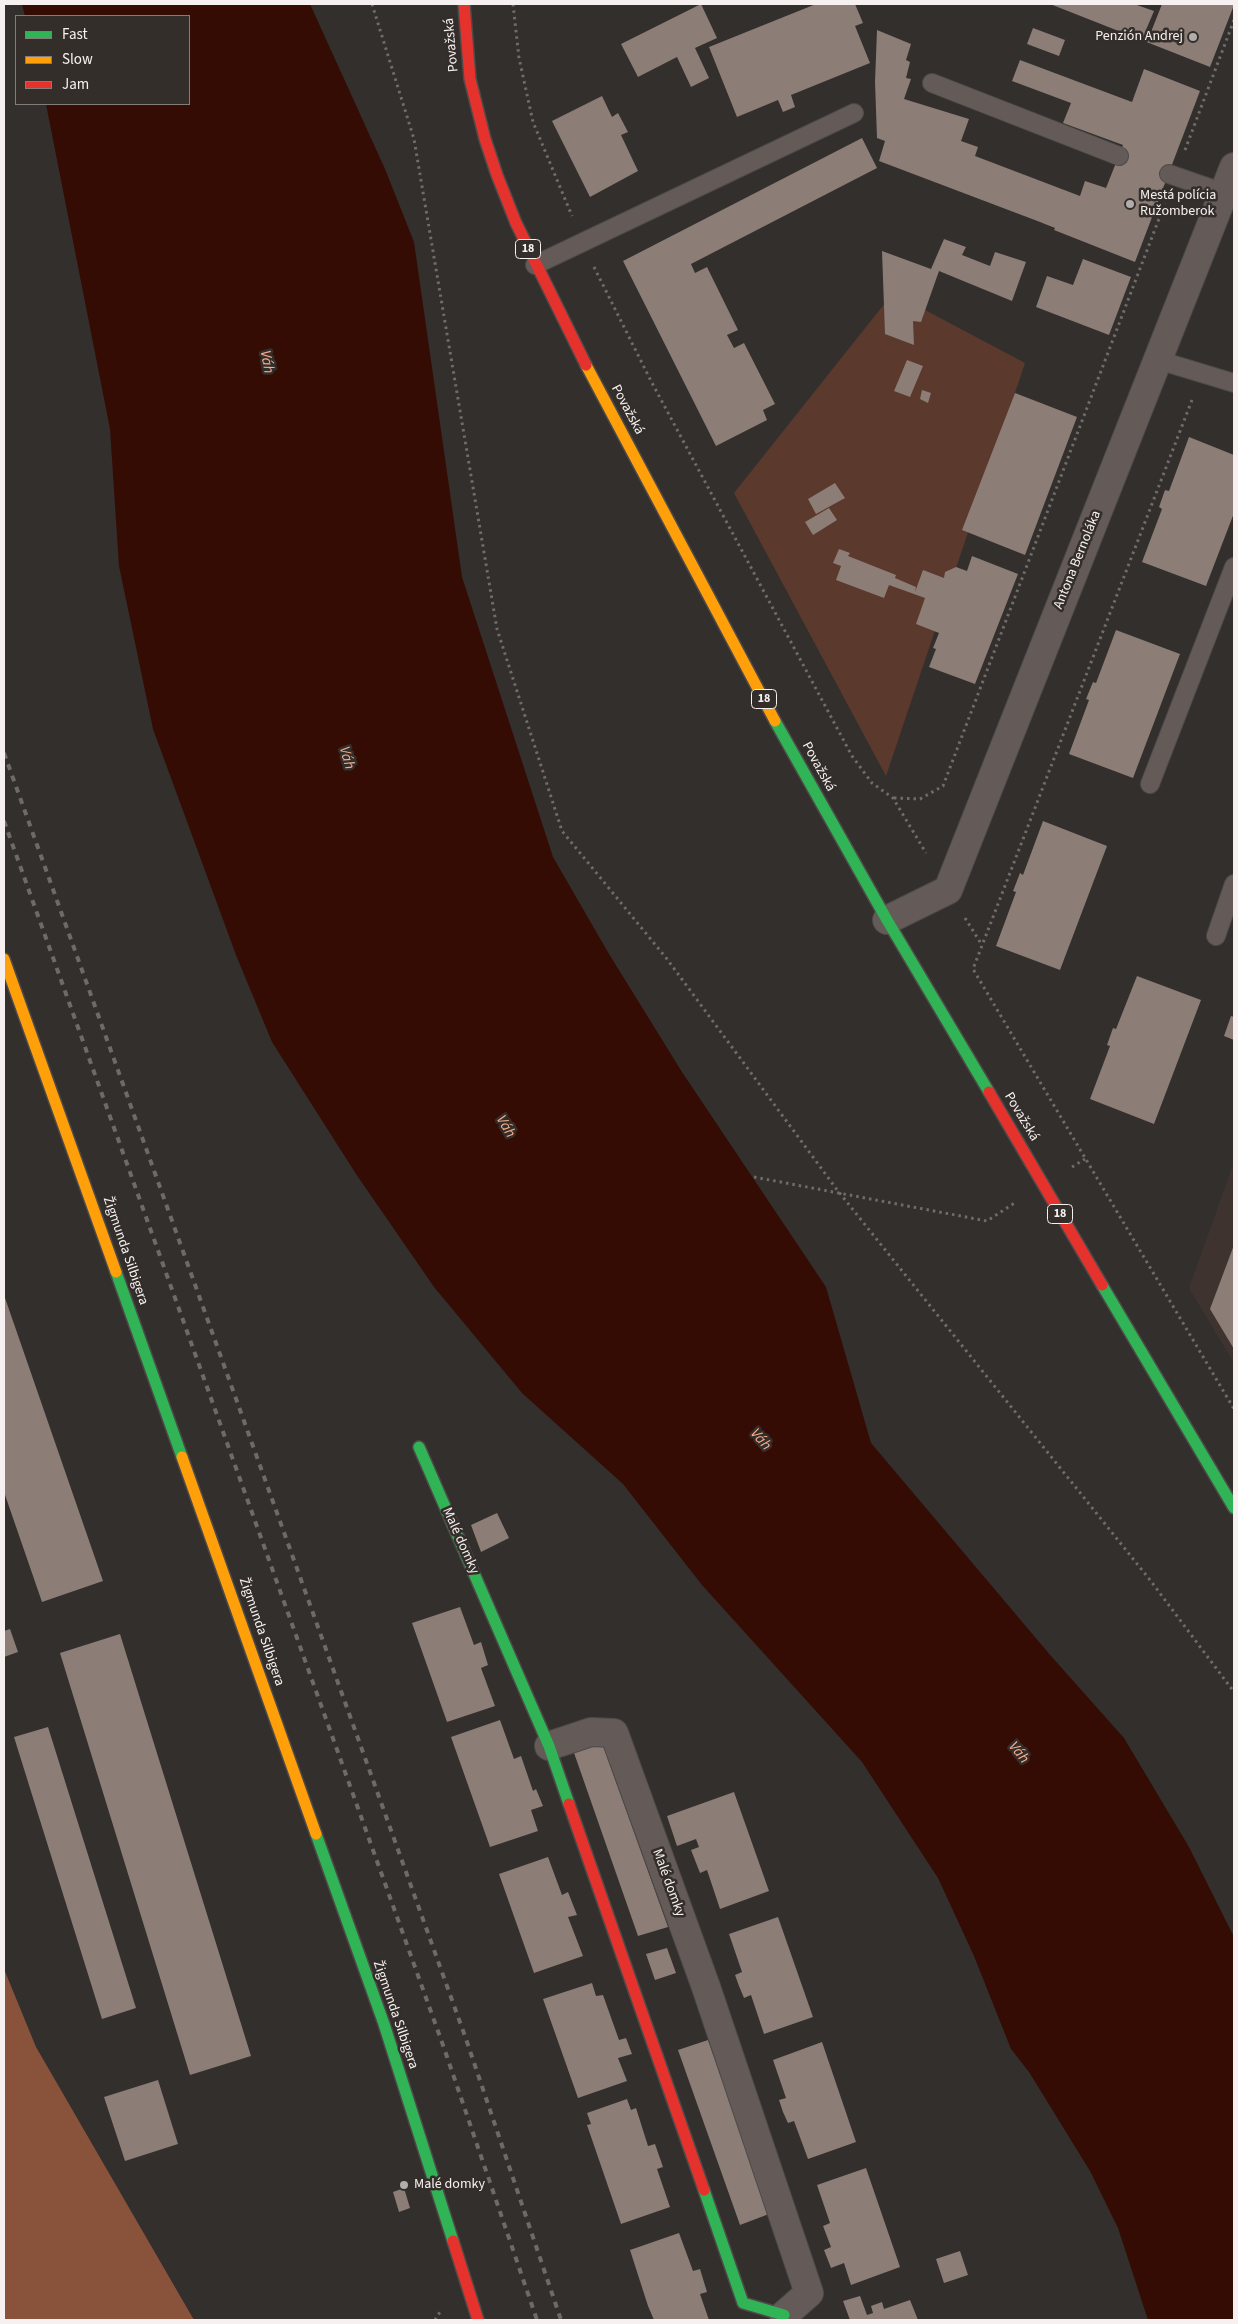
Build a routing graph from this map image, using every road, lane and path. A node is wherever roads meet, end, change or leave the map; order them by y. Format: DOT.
graph roads {
  1 [pos="372,4"];
  2 [pos="464,4"];
  3 [pos="513,4"];
  4 [pos="1234,20"];
  5 [pos="932,83"];
  6 [pos="854,113"];
  7 [pos="1119,156"];
  8 [pos="1172,175"];
  9 [pos="1231,180"];
  10 [pos="583,242"];
  11 [pos="536,265"];
  12 [pos="1158,360"];
  13 [pos="1202,373"];
  14 [pos="1234,383"];
  15 [pos="1234,566"];
  16 [pos="1150,784"];
  17 [pos="893,798"];
  18 [pos="1234,884"];
  19 [pos="948,890"];
  20 [pos="887,920"];
  21 [pos="1216,936"];
  22 [pos="982,945"];
  23 [pos="4,959"];
  24 [pos="1085,1159"];
  25 [pos="754,1177"];
  26 [pos="1044,1185"];
  27 [pos="838,1191"];
  28 [pos="1234,1409"];
  29 [pos="419,1446"];
  30 [pos="1234,1508"];
  31 [pos="1234,1692"];
  32 [pos="549,1746"];
  33 [pos="785,2317"];
  34 [pos="478,2320"];
  1 -- 27 [label="path"];
  2 -- 11 [label="street, Považská / 18"];
  3 -- 10 [label="path"];
  4 -- 8 [label="path"];
  5 -- 7 [label="lane"];
  6 -- 10 [label="lane"];
  8 -- 9 [label="lane"];
  8 -- 17 [label="path"];
  9 -- 12 [label="street, Antona Bernoláka"];
  10 -- 11 [label="lane"];
  10 -- 17 [label="path"];
  11 -- 20 [label="street, Považská / 18"];
  12 -- 13 [label="lane"];
  12 -- 19 [label="street, Antona Bernoláka"];
  13 -- 14 [label="lane"];
  13 -- 22 [label="path"];
  15 -- 16 [label="lane"];
  17 -- 19 [label="path"];
  18 -- 21 [label="lane"];
  19 -- 20 [label="street"];
  19 -- 22 [label="path"];
  20 -- 26 [label="street, Považská / 18"];
  22 -- 24 [label="path"];
  23 -- 34 [label="street, Žigmunda Silbigera"];
  24 -- 26 [label="path"];
  24 -- 28 [label="path"];
  25 -- 27 [label="path"];
  26 -- 27 [label="path"];
  26 -- 30 [label="street, Považská / 18"];
  27 -- 31 [label="path"];
  29 -- 32 [label="street, Malé domky"];
  32 -- 33 [label="street, Malé domky"];
  32 -- 33 [label="street, Malé domky"];
}
